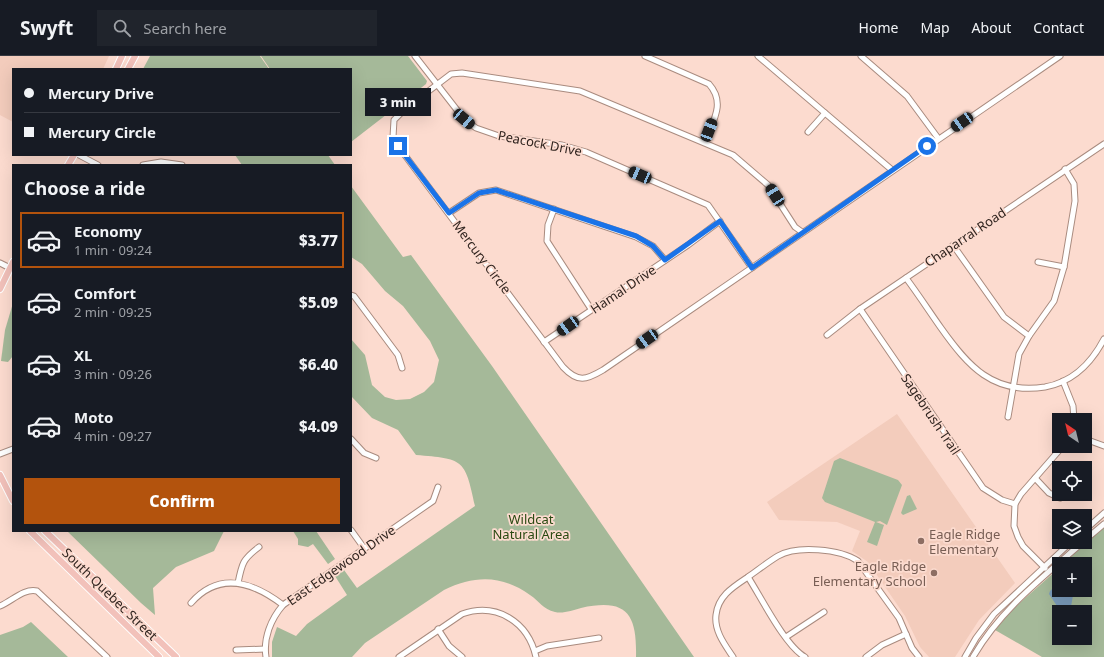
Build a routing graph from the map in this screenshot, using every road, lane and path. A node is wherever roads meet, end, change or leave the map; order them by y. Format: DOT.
graph roads {
  1 [pos="122,56"];
  2 [pos="135,56"];
  3 [pos="415,56"];
  4 [pos="645,56"];
  5 [pos="758,56"];
  6 [pos="861,56"];
  7 [pos="1060,56"];
  8 [pos="116,68"];
  9 [pos="129,68"];
  10 [pos="436,84"];
  11 [pos="825,113"];
  12 [pos="808,132"];
  13 [pos="938,138"];
  14 [pos="705,142"];
  15 [pos="1104,144"];
  16 [pos="81,156"];
  17 [pos="96,164"];
  18 [pos="149,164"];
  19 [pos="175,164"];
  20 [pos="1065,169"];
  21 [pos="892,170"];
  22 [pos="554,209"];
  23 [pos="449,213"];
  24 [pos="720,221"];
  25 [pos="802,232"];
  26 [pos="953,246"];
  27 [pos="665,260"];
  28 [pos="1038,262"];
  29 [pos="0,263"];
  30 [pos="11,265"];
  31 [pos="1064,266"];
  32 [pos="752,268"];
  33 [pos="2,278"];
  34 [pos="906,278"];
  35 [pos="0,288"];
  36 [pos="352,295"];
  37 [pos="591,309"];
  38 [pos="860,309"];
  39 [pos="828,334"];
  40 [pos="1029,336"];
  41 [pos="1104,339"];
  42 [pos="544,342"];
  43 [pos="402,368"];
  44 [pos="1062,381"];
  45 [pos="1013,387"];
  46 [pos="1074,413"];
  47 [pos="1008,417"];
  48 [pos="352,440"];
  49 [pos="1092,441"];
  50 [pos="1104,446"];
  51 [pos="12,450"];
  52 [pos="1057,453"];
  53 [pos="0,454"];
  54 [pos="376,458"];
  55 [pos="0,476"];
  56 [pos="1035,478"];
  57 [pos="438,487"];
  58 [pos="1052,494"];
  59 [pos="12,499"];
  60 [pos="1015,504"];
  61 [pos="1104,513"];
  62 [pos="1092,524"];
  63 [pos="1104,524"];
  64 [pos="352,531"];
  65 [pos="31,532"];
  66 [pos="46,532"];
  67 [pos="1092,534"];
  68 [pos="259,547"];
  69 [pos="364,548"];
  70 [pos="1063,549"];
  71 [pos="1075,549"];
  72 [pos="1044,566"];
  73 [pos="1049,572"];
  74 [pos="748,577"];
  75 [pos="238,583"];
  76 [pos="191,604"];
  77 [pos="283,605"];
  78 [pos="0,606"];
  79 [pos="824,612"];
  80 [pos="438,629"];
  81 [pos="906,634"];
  82 [pos="786,637"];
  83 [pos="599,638"];
  84 [pos="265,649"];
  85 [pos="236,650"];
  86 [pos="535,651"];
  87 [pos="107,657"];
  88 [pos="159,657"];
  89 [pos="176,657"];
  90 [pos="266,657"];
  91 [pos="399,657"];
  92 [pos="462,657"];
  93 [pos="536,657"];
  94 [pos="733,657"];
  95 [pos="805,657"];
  96 [pos="866,657"];
  97 [pos="919,657"];
  98 [pos="965,657"];
  99 [pos="973,657"];
  1 -- 8 [label="main road"];
  2 -- 9 [label="main road"];
  3 -- 10 [label="street, Peacock Drive"];
  4 -- 14 [label="street"];
  5 -- 11 [label="street"];
  6 -- 13 [label="street"];
  7 -- 13 [label="street"];
  10 -- 14 [label="street, Mercury Circle"];
  10 -- 23 [label="street, Mercury Circle"];
  10 -- 24 [label="street, Peacock Drive"];
  11 -- 12 [label="street"];
  11 -- 21 [label="street"];
  13 -- 21 [label="street"];
  14 -- 25 [label="street, Mercury Circle"];
  15 -- 20 [label="street, Chaparral Road"];
  16 -- 17 [label="street"];
  18 -- 19 [label="street"];
  20 -- 26 [label="street, Chaparral Road"];
  20 -- 31 [label="street"];
  21 -- 25 [label="street"];
  22 -- 23 [label="street"];
  22 -- 27 [label="street"];
  22 -- 37 [label="street"];
  23 -- 42 [label="street, Mercury Circle"];
  24 -- 27 [label="street, Hamal Drive"];
  24 -- 32 [label="street, Peacock Drive"];
  25 -- 32 [label="street, Mercury Circle"];
  26 -- 34 [label="street, Chaparral Road"];
  26 -- 40 [label="street"];
  27 -- 37 [label="street, Hamal Drive"];
  28 -- 31 [label="street"];
  29 -- 30 [label="street"];
  30 -- 33 [label="main road"];
  31 -- 40 [label="street"];
  32 -- 42 [label="street, Mercury Circle"];
  33 -- 35 [label="main road"];
  34 -- 38 [label="street, Chaparral Road"];
  34 -- 45 [label="street"];
  36 -- 43 [label="street"];
  37 -- 42 [label="street, Hamal Drive"];
  38 -- 39 [label="street, Chaparral Road"];
  38 -- 60 [label="street, Sagebrush Trail"];
  40 -- 45 [label="street"];
  41 -- 44 [label="street"];
  44 -- 45 [label="street"];
  44 -- 46 [label="street"];
  45 -- 47 [label="street"];
  48 -- 54 [label="street"];
  49 -- 50 [label="street"];
  51 -- 53 [label="street"];
  52 -- 56 [label="street"];
  55 -- 59 [label="main road"];
  56 -- 58 [label="street"];
  56 -- 60 [label="street"];
  57 -- 69 [label="street, East Edgewood Drive"];
  60 -- 72 [label="street"];
  61 -- 62 [label="street"];
  63 -- 67 [label="street"];
  64 -- 69 [label="street"];
  65 -- 88 [label="main road, South Quebec Street"];
  66 -- 89 [label="main road, South Quebec Street"];
  68 -- 75 [label="street"];
  69 -- 77 [label="street, East Edgewood Drive"];
  70 -- 72 [label="street"];
  71 -- 73 [label="street"];
  72 -- 73 [label="street"];
  72 -- 98 [label="street"];
  73 -- 99 [label="street"];
  74 -- 81 [label="street"];
  74 -- 82 [label="street"];
  74 -- 94 [label="street"];
  75 -- 76 [label="street"];
  75 -- 77 [label="street"];
  77 -- 84 [label="street, East Edgewood Drive"];
  78 -- 87 [label="street"];
  79 -- 82 [label="street"];
  80 -- 86 [label="street"];
  80 -- 91 [label="street"];
  80 -- 92 [label="street"];
  81 -- 96 [label="street"];
  81 -- 97 [label="street"];
  82 -- 95 [label="street"];
  83 -- 86 [label="street"];
  84 -- 85 [label="street"];
  84 -- 90 [label="street, East Edgewood Drive"];
  86 -- 93 [label="street"];
}
